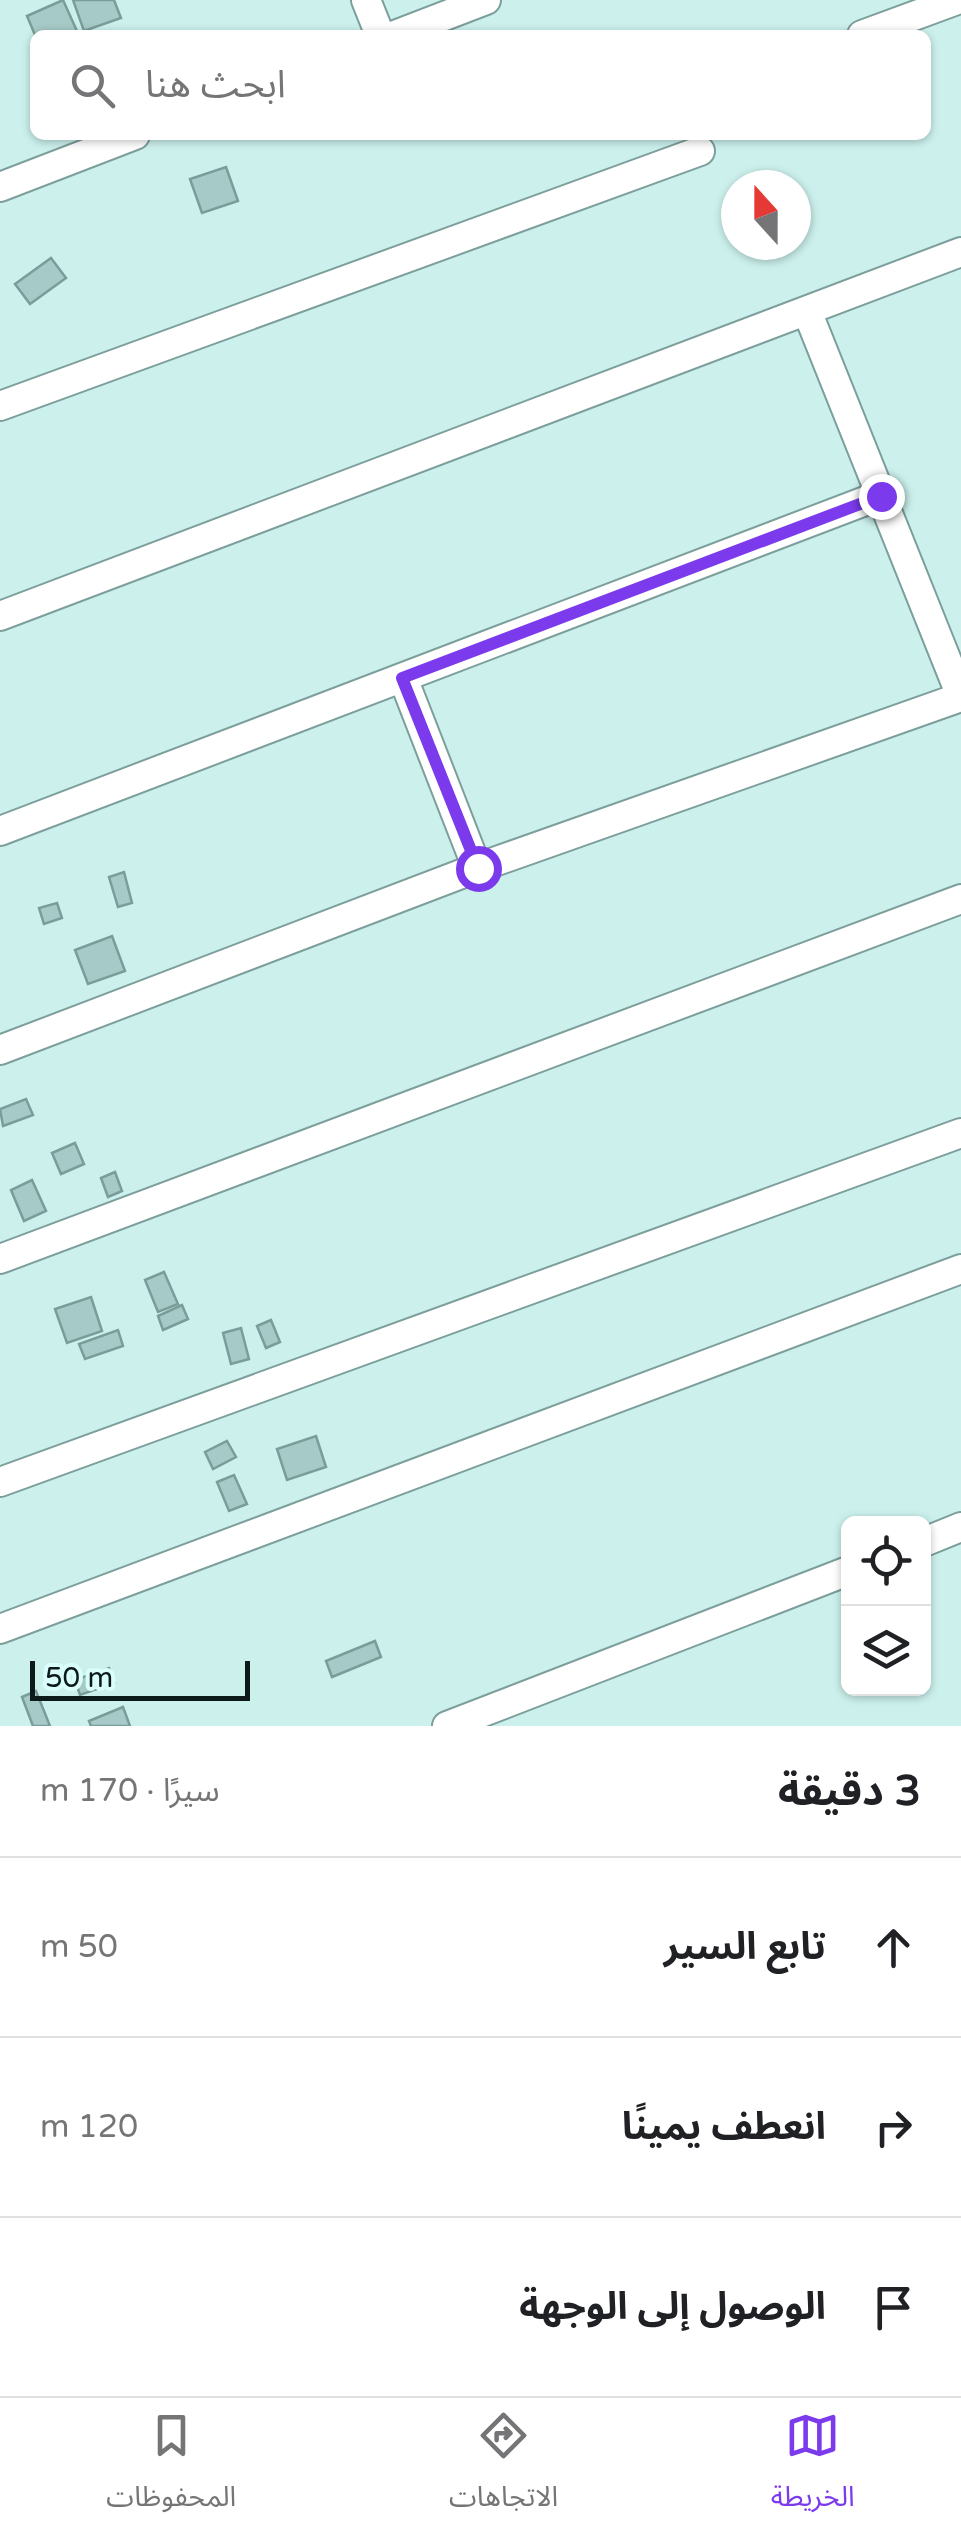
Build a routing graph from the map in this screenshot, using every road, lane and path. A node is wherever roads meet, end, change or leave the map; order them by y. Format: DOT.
graph roads {
  1 [pos="366,0"];
  2 [pos="486,0"];
  3 [pos="957,0"];
  4 [pos="378,30"];
  5 [pos="407,30"];
  6 [pos="876,30"];
  7 [pos="122,140"];
  8 [pos="700,151"];
  9 [pos="0,187"];
  10 [pos="961,252"];
  11 [pos="807,311"];
  12 [pos="0,406"];
  13 [pos="881,496"];
  14 [pos="0,616"];
  15 [pos="402,678"];
  16 [pos="961,697"];
  17 [pos="0,831"];
  18 [pos="478,868"];
  19 [pos="961,899"];
  20 [pos="0,1050"];
  21 [pos="961,1132"];
  22 [pos="0,1259"];
  23 [pos="961,1269"];
  24 [pos="0,1482"];
  25 [pos="961,1527"];
  26 [pos="931,1539"];
  27 [pos="841,1574"];
  28 [pos="0,1629"];
  29 [pos="447,1726"];
  1 -- 4 [label="street"];
  2 -- 5 [label="street"];
  3 -- 6 [label="street"];
  7 -- 9 [label="street"];
  8 -- 12 [label="street"];
  10 -- 11 [label="street"];
  11 -- 13 [label="street"];
  11 -- 14 [label="street"];
  13 -- 15 [label="street"];
  13 -- 16 [label="street"];
  15 -- 17 [label="street"];
  15 -- 18 [label="street"];
  16 -- 18 [label="street"];
  18 -- 20 [label="street"];
  19 -- 22 [label="street"];
  21 -- 24 [label="street"];
  23 -- 28 [label="street"];
  25 -- 26 [label="street"];
  27 -- 29 [label="street"];
}
